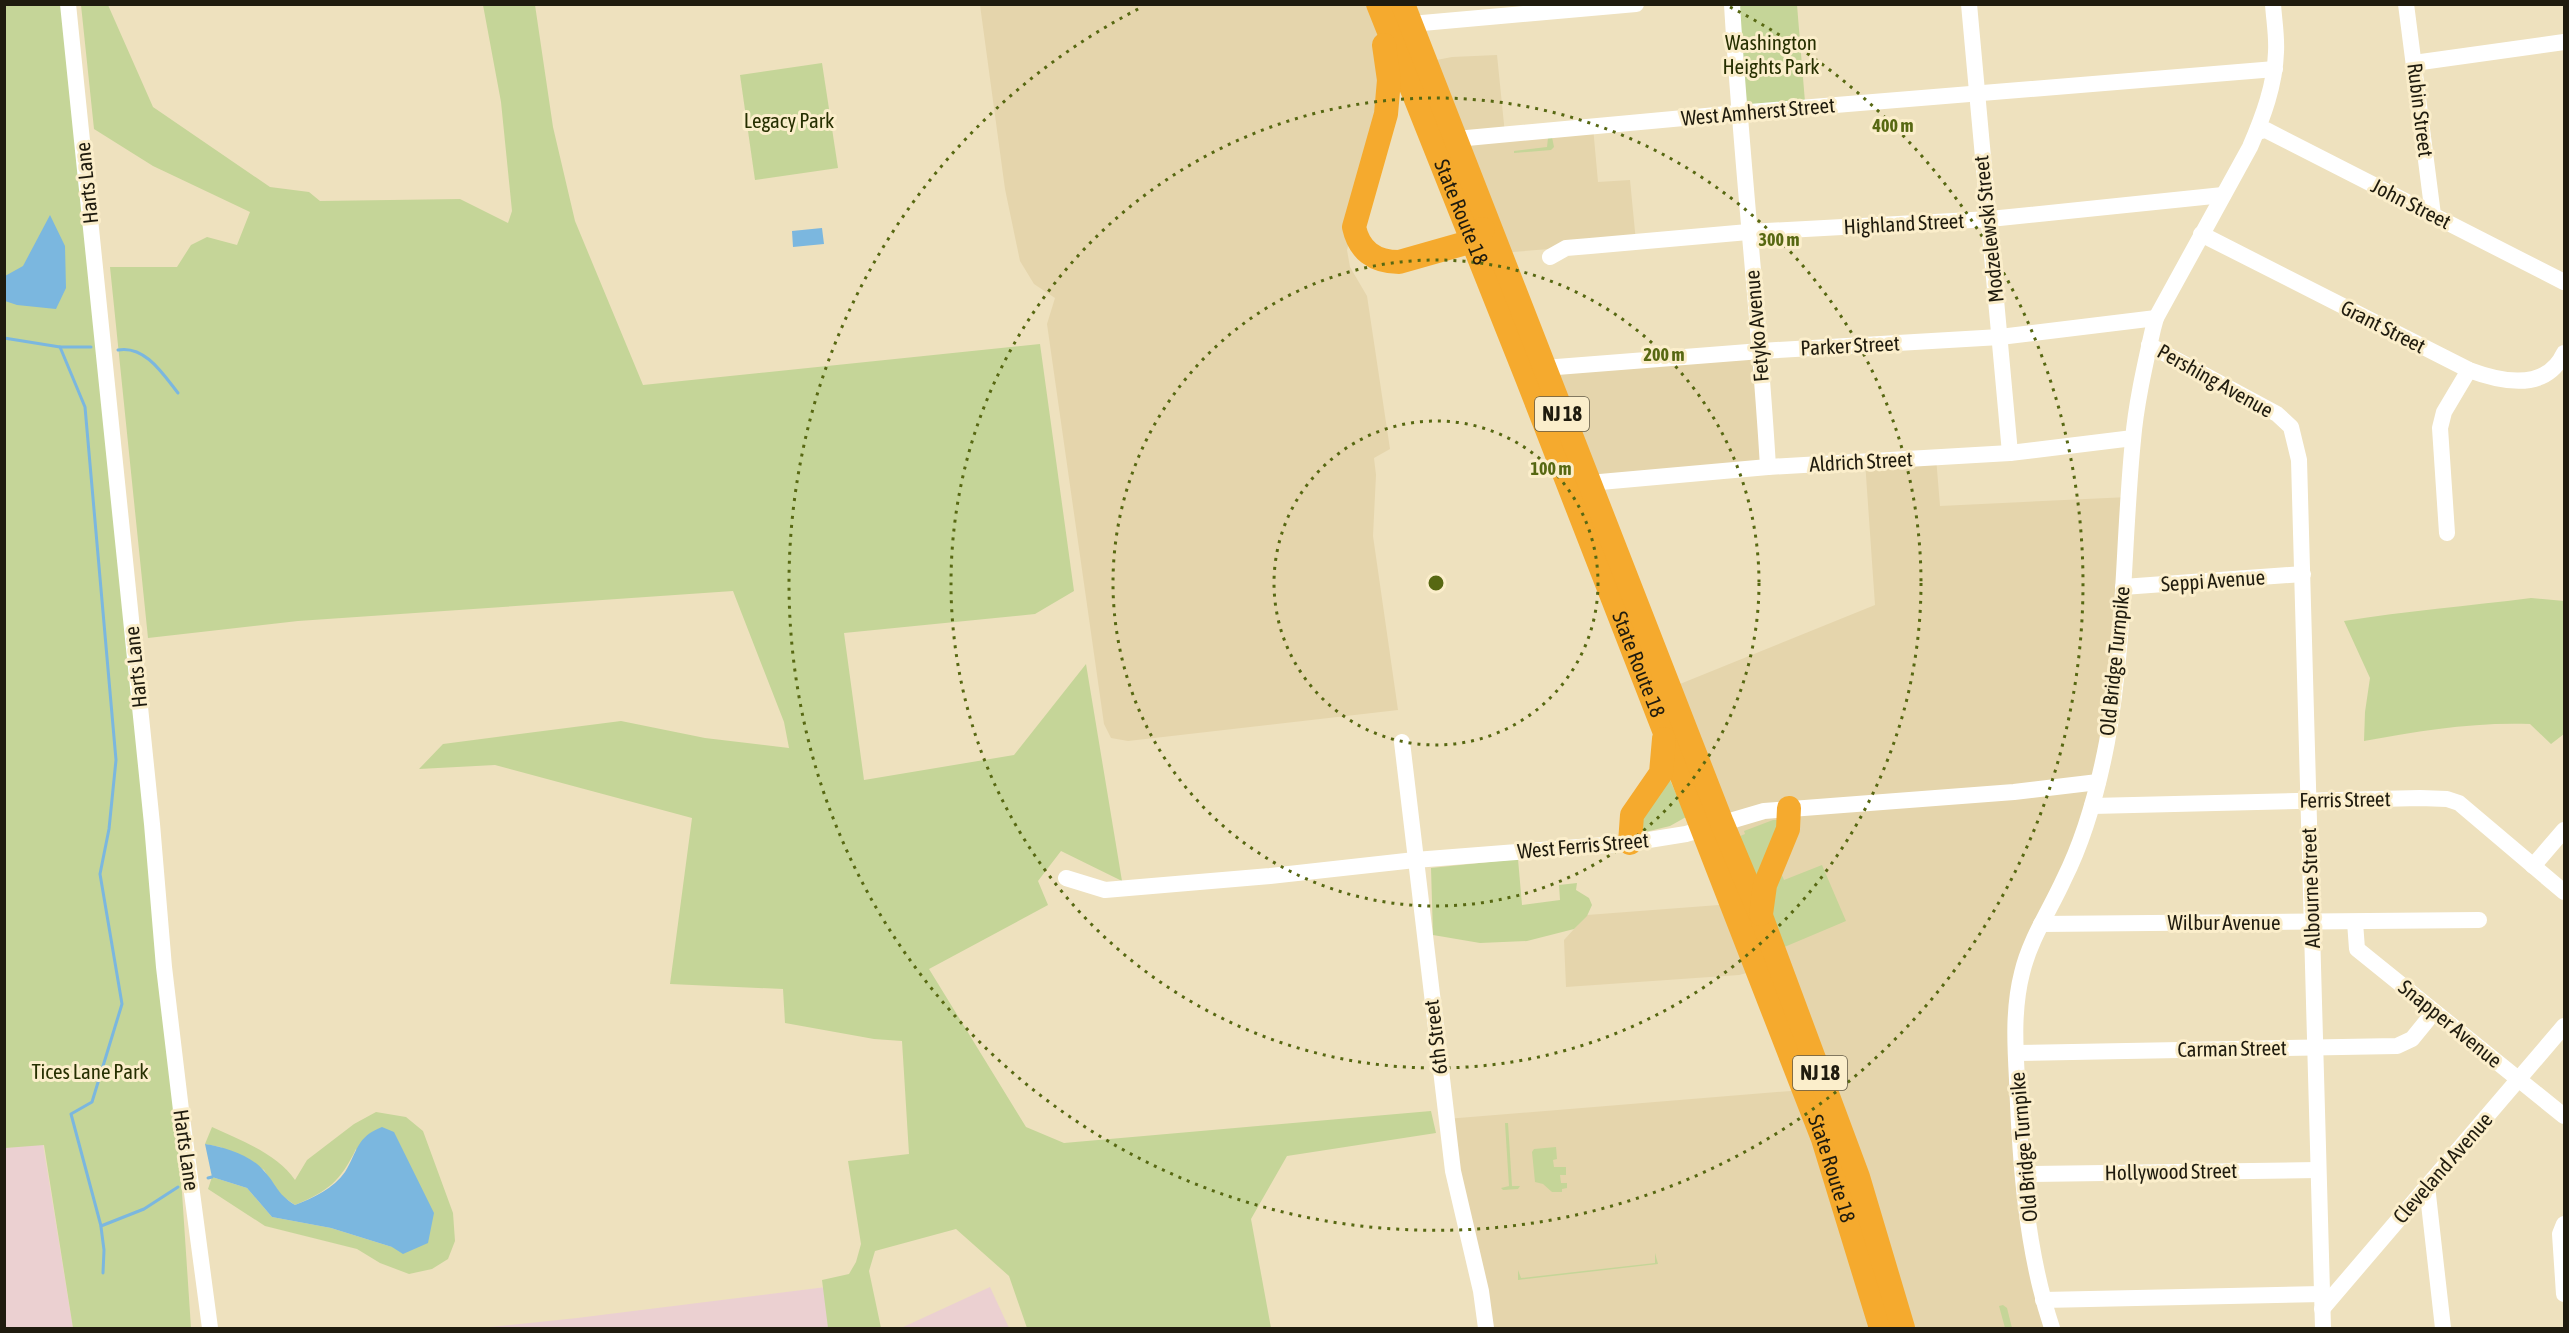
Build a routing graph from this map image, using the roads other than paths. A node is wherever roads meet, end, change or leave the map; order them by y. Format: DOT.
graph roads {
  1 [pos="68,4"];
  2 [pos="1378,4"];
  3 [pos="1636,4"];
  4 [pos="1732,4"];
  5 [pos="1969,4"];
  6 [pos="2273,4"];
  7 [pos="2406,4"];
  8 [pos="1407,14"];
  9 [pos="2565,42"];
  10 [pos="2414,63"];
  11 [pos="2275,69"];
  12 [pos="1976,95"];
  13 [pos="1738,113"];
  14 [pos="2257,132"];
  15 [pos="1456,139"];
  16 [pos="2223,195"];
  17 [pos="2433,215"];
  18 [pos="1990,219"];
  19 [pos="1489,223"];
  20 [pos="1748,232"];
  21 [pos="2201,234"];
  22 [pos="1473,241"];
  23 [pos="1550,257"];
  24 [pos="2564,280"];
  25 [pos="2156,318"];
  26 [pos="2000,337"];
  27 [pos="2149,345"];
  28 [pos="1761,351"];
  29 [pos="2565,353"];
  30 [pos="1544,369"];
  31 [pos="2469,370"];
  32 [pos="2133,438"];
  33 [pos="2296,448"];
  34 [pos="2010,453"];
  35 [pos="1768,467"];
  36 [pos="1589,483"];
  37 [pos="2447,533"];
  38 [pos="2302,574"];
  39 [pos="2123,587"];
  40 [pos="1664,734"];
  41 [pos="1402,742"];
  42 [pos="2098,782"];
  43 [pos="2308,801"];
  44 [pos="2092,806"];
  45 [pos="1789,808"];
  46 [pos="1713,826"];
  47 [pos="2565,830"];
  48 [pos="1630,843"];
  49 [pos="1415,860"];
  50 [pos="2533,866"];
  51 [pos="1066,878"];
  52 [pos="2565,892"];
  53 [pos="1761,916"];
  54 [pos="2479,920"];
  55 [pos="2355,922"];
  56 [pos="2312,923"];
  57 [pos="2041,924"];
  58 [pos="2434,1012"];
  59 [pos="2565,1026"];
  60 [pos="2315,1048"];
  61 [pos="2016,1053"];
  62 [pos="2519,1080"];
  63 [pos="2565,1116"];
  64 [pos="2318,1170"];
  65 [pos="2023,1174"];
  66 [pos="2427,1186"];
  67 [pos="2565,1224"];
  68 [pos="2565,1294"];
  69 [pos="2043,1300"];
  70 [pos="2322,1301"];
  71 [pos="210,1329"];
  72 [pos="1486,1329"];
  73 [pos="1881,1329"];
  74 [pos="1903,1329"];
  75 [pos="2052,1329"];
  76 [pos="2324,1329"];
  77 [pos="2442,1329"];
  1 -- 71 [label="street, Harts Lane"];
  2 -- 22 [label="highway, State Route 18 / NJ 18"];
  2 -- 22 [label="highway"];
  3 -- 8 [label="street"];
  4 -- 13 [label="street, Fetyko Avenue"];
  5 -- 12 [label="street, Modzelewski Street"];
  6 -- 11 [label="street, Old Bridge Turnpike"];
  7 -- 10 [label="street, Rubin Street"];
  8 -- 15 [label="highway, State Route 18 / NJ 18"];
  9 -- 10 [label="street"];
  10 -- 17 [label="street, Rubin Street"];
  11 -- 12 [label="street, West Amherst Street"];
  11 -- 14 [label="street, Old Bridge Turnpike"];
  12 -- 13 [label="street, West Amherst Street"];
  12 -- 18 [label="street, Modzelewski Street"];
  13 -- 15 [label="street, West Amherst Street"];
  13 -- 20 [label="street, Fetyko Avenue"];
  14 -- 16 [label="street, Old Bridge Turnpike"];
  14 -- 17 [label="street, John Street"];
  15 -- 19 [label="highway, State Route 18 / NJ 18"];
  16 -- 18 [label="street, Highland Street"];
  16 -- 21 [label="street, Old Bridge Turnpike"];
  17 -- 24 [label="street, John Street"];
  18 -- 20 [label="street, Highland Street"];
  18 -- 26 [label="street, Modzelewski Street"];
  19 -- 22 [label="highway"];
  19 -- 30 [label="highway, State Route 18 / NJ 18"];
  20 -- 23 [label="street, Highland Street"];
  20 -- 28 [label="street, Fetyko Avenue"];
  21 -- 25 [label="street, Old Bridge Turnpike"];
  21 -- 31 [label="street, Grant Street"];
  22 -- 40 [label="highway, State Route 18 / NJ 18"];
  25 -- 26 [label="street, Parker Street"];
  25 -- 27 [label="street, Old Bridge Turnpike"];
  26 -- 28 [label="street, Parker Street"];
  26 -- 34 [label="street, Modzelewski Street"];
  27 -- 32 [label="street, Old Bridge Turnpike"];
  27 -- 33 [label="street, Pershing Avenue"];
  28 -- 30 [label="street, Parker Street"];
  28 -- 35 [label="street, Fetyko Avenue"];
  29 -- 31 [label="street, Grant Street"];
  30 -- 36 [label="highway, State Route 18 / NJ 18"];
  31 -- 37 [label="street"];
  32 -- 34 [label="street, Aldrich Street"];
  32 -- 39 [label="street, Old Bridge Turnpike"];
  33 -- 38 [label="street, Albourne Street"];
  34 -- 35 [label="street, Aldrich Street"];
  35 -- 36 [label="street, Aldrich Street"];
  36 -- 46 [label="highway, State Route 18 / NJ 18"];
  38 -- 39 [label="street, Seppi Avenue"];
  38 -- 43 [label="street, Albourne Street"];
  39 -- 42 [label="street, Old Bridge Turnpike"];
  40 -- 46 [label="highway, State Route 18 / NJ 18"];
  40 -- 48 [label="highway"];
  41 -- 49 [label="street, 6th Street"];
  42 -- 44 [label="street, Old Bridge Turnpike"];
  42 -- 45 [label="street, West Ferris Street"];
  43 -- 44 [label="street, Ferris Street"];
  43 -- 50 [label="street, Ferris Street"];
  43 -- 56 [label="street, Albourne Street"];
  44 -- 57 [label="street, Old Bridge Turnpike"];
  45 -- 46 [label="street, West Ferris Street"];
  45 -- 53 [label="highway"];
  46 -- 48 [label="street, West Ferris Street"];
  46 -- 53 [label="highway, State Route 18 / NJ 18"];
  46 -- 73 [label="highway, State Route 18 / NJ 18"];
  47 -- 50 [label="street"];
  48 -- 49 [label="street, West Ferris Street"];
  49 -- 51 [label="street, West Ferris Street"];
  49 -- 72 [label="street, 6th Street"];
  50 -- 52 [label="street, Ferris Street"];
  53 -- 74 [label="highway, State Route 18 / NJ 18"];
  54 -- 55 [label="street, Wilbur Avenue"];
  55 -- 56 [label="street, Wilbur Avenue"];
  55 -- 58 [label="street, Snapper Avenue"];
  56 -- 57 [label="street, Wilbur Avenue"];
  56 -- 60 [label="street, Albourne Street"];
  57 -- 61 [label="street, Old Bridge Turnpike"];
  58 -- 60 [label="street, Carman Street"];
  58 -- 62 [label="street, Snapper Avenue"];
  59 -- 62 [label="street, Cleveland Avenue"];
  60 -- 61 [label="street, Carman Street"];
  60 -- 64 [label="street, Albourne Street"];
  61 -- 65 [label="street, Old Bridge Turnpike"];
  62 -- 63 [label="street, Snapper Avenue"];
  62 -- 66 [label="street, Cleveland Avenue"];
  64 -- 65 [label="street, Hollywood Street"];
  64 -- 70 [label="street, Albourne Street"];
  65 -- 69 [label="street, Old Bridge Turnpike"];
  66 -- 70 [label="street, Cleveland Avenue"];
  66 -- 77 [label="street"];
  67 -- 68 [label="street"];
  69 -- 70 [label="street"];
  69 -- 75 [label="street, Old Bridge Turnpike"];
  70 -- 76 [label="street, Albourne Street"];
}
